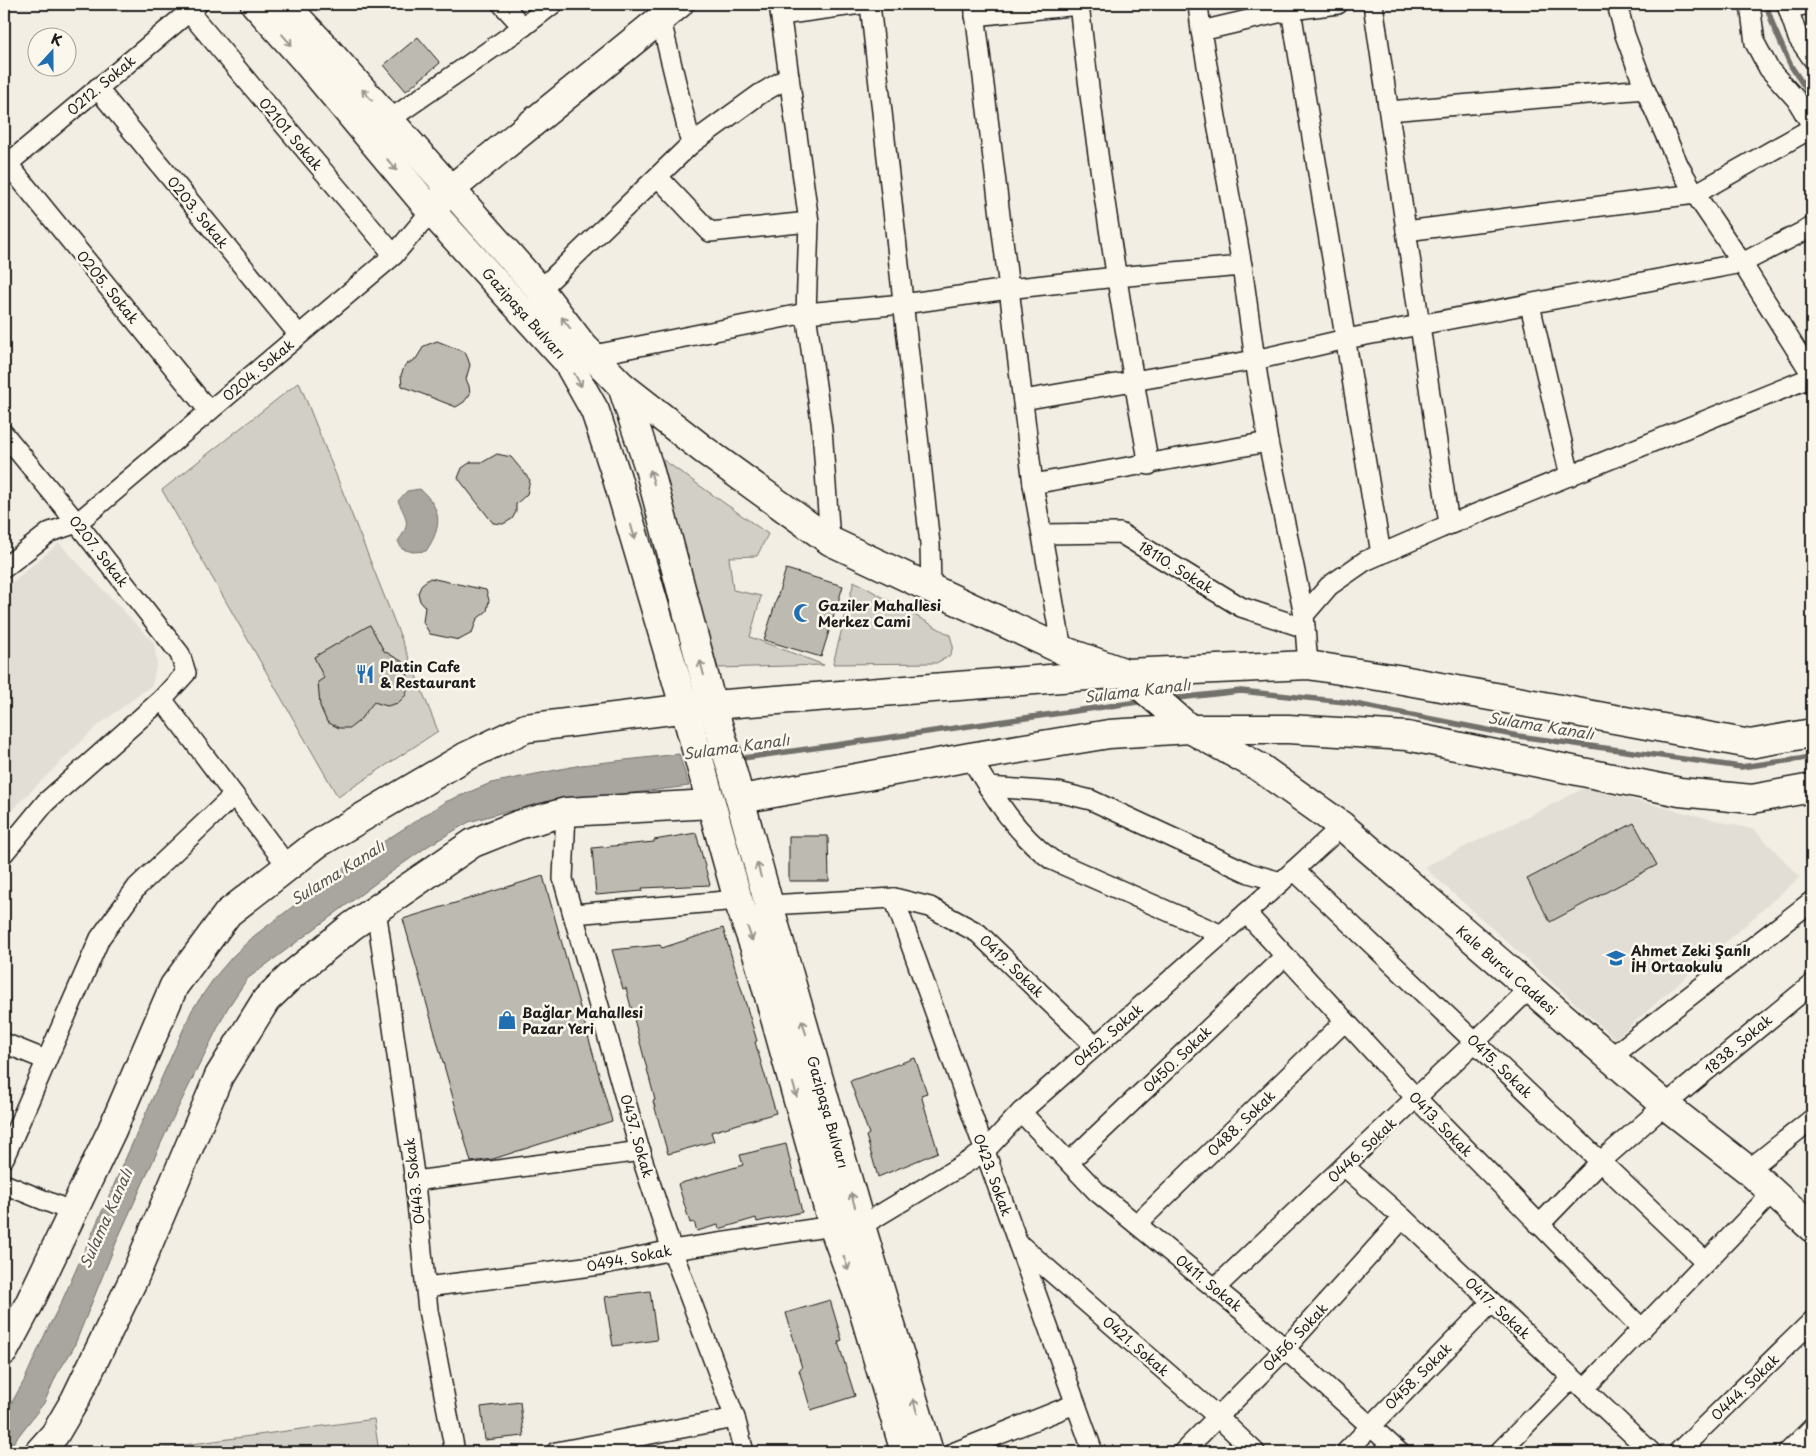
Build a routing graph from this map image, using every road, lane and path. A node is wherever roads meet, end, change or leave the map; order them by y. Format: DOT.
graph roads {
  1 [pos="255,4"];
  2 [pos="284,4"];
  3 [pos="502,4"];
  4 [pos="553,4"];
  5 [pos="861,4"];
  6 [pos="870,4"];
  7 [pos="1079,4"];
  8 [pos="1198,4"];
  9 [pos="1338,4"];
  10 [pos="1374,4"];
  11 [pos="1617,4"];
  12 [pos="1750,4"];
  13 [pos="1811,4"];
  14 [pos="1788,6"];
  15 [pos="194,8"];
  16 [pos="665,9"];
  17 [pos="780,9"];
  18 [pos="974,10"];
  19 [pos="1291,10"];
  20 [pos="523,27"];
  21 [pos="1201,31"];
  22 [pos="1812,58"];
  23 [pos="789,77"];
  24 [pos="97,88"];
  25 [pos="1645,88"];
  26 [pos="1389,111"];
  27 [pos="389,120"];
  28 [pos="1812,127"];
  29 [pos="691,144"];
  30 [pos="6,165"];
  31 [pos="658,177"];
  32 [pos="450,190"];
  33 [pos="1695,194"];
  34 [pos="431,211"];
  35 [pos="809,222"];
  36 [pos="1812,227"];
  37 [pos="1406,231"];
  38 [pos="394,255"];
  39 [pos="1742,263"];
  40 [pos="1242,266"];
  41 [pos="1116,277"];
  42 [pos="1008,289"];
  43 [pos="540,290"];
  44 [pos="904,304"];
  45 [pos="1530,305"];
  46 [pos="806,313"];
  47 [pos="1420,326"];
  48 [pos="299,335"];
  49 [pos="1346,340"];
  50 [pos="594,356"];
  51 [pos="1255,360"];
  52 [pos="1812,376"];
  53 [pos="1134,381"];
  54 [pos="622,386"];
  55 [pos="1023,400"];
  56 [pos="210,411"];
  57 [pos="4,434"];
  58 [pos="1268,442"];
  59 [pos="1149,465"];
  60 [pos="1570,476"];
  61 [pos="1033,484"];
  62 [pos="78,523"];
  63 [pos="1449,524"];
  64 [pos="1042,534"];
  65 [pos="830,541"];
  66 [pos="1381,554"];
  67 [pos="4,568"];
  68 [pos="931,588"];
  69 [pos="1304,621"];
  70 [pos="1062,650"];
  71 [pos="1308,665"];
  72 [pos="1126,673"];
  73 [pos="162,699"];
  74 [pos="712,705"];
  75 [pos="685,709"];
  76 [pos="1190,730"];
  77 [pos="1812,733"];
  78 [pos="970,757"];
  79 [pos="988,787"];
  80 [pos="1812,788"];
  81 [pos="234,795"];
  82 [pos="708,796"];
  83 [pos="741,799"];
  84 [pos="566,812"];
  85 [pos="1342,826"];
  86 [pos="4,853"];
  87 [pos="288,867"];
  88 [pos="1288,876"];
  89 [pos="894,898"];
  90 [pos="738,900"];
  91 [pos="1812,902"];
  92 [pos="768,905"];
  93 [pos="376,909"];
  94 [pos="1246,913"];
  95 [pos="573,914"];
  96 [pos="1222,935"];
  97 [pos="1285,956"];
  98 [pos="1812,984"];
  99 [pos="1529,989"];
  100 [pos="1344,1021"];
  101 [pos="1475,1042"];
  102 [pos="4,1043"];
  103 [pos="1095,1046"];
  104 [pos="1610,1058"];
  105 [pos="46,1060"];
  106 [pos="1416,1098"];
  107 [pos="1665,1105"];
  108 [pos="1021,1112"];
  109 [pos="1812,1119"];
  110 [pos="640,1151"];
  111 [pos="984,1152"];
  112 [pos="4,1158"];
  113 [pos="1069,1162"];
  114 [pos="1600,1162"];
  115 [pos="1344,1166"];
  116 [pos="1748,1170"];
  117 [pos="415,1182"];
  118 [pos="4,1184"];
  119 [pos="1773,1192"];
  120 [pos="73,1212"];
  121 [pos="1403,1218"];
  122 [pos="1137,1224"];
  123 [pos="1540,1225"];
  124 [pos="833,1226"];
  125 [pos="861,1226"];
  126 [pos="1812,1226"];
  127 [pos="1016,1241"];
  128 [pos="672,1250"];
  129 [pos="1706,1262"];
  130 [pos="426,1287"];
  131 [pos="1215,1288"];
  132 [pos="1492,1302"];
  133 [pos="1812,1321"];
  134 [pos="1642,1329"];
  135 [pos="1285,1349"];
  136 [pos="4,1351"];
  137 [pos="1578,1383"];
  138 [pos="1076,1404"];
  139 [pos="1218,1417"];
  140 [pos="735,1418"];
  141 [pos="1370,1426"];
  142 [pos="1812,1428"];
  143 [pos="39,1452"];
  144 [pos="455,1452"];
  145 [pos="556,1452"];
  146 [pos="744,1452"];
  147 [pos="905,1452"];
  148 [pos="929,1452"];
  149 [pos="955,1452"];
  150 [pos="1093,1452"];
  151 [pos="1183,1452"];
  152 [pos="1255,1452"];
  153 [pos="1346,1452"];
  154 [pos="1399,1452"];
  155 [pos="1500,1452"];
  156 [pos="1651,1452"];
  157 [pos="1678,1452"];
  158 [pos="1788,1452"];
  1 -- 34 [label="street, Gazipaşa Bulvarı, one-way"];
  27 -- 2 [label="street, Gazipaşa Bulvarı, one-way"];
  3 -- 20 [label="street"];
  4 -- 20 [label="street"];
  5 -- 17 [label="street"];
  6 -- 44 [label="street"];
  7 -- 18 [label="street"];
  7 -- 41 [label="street"];
  8 -- 21 [label="street"];
  9 -- 19 [label="street"];
  10 -- 26 [label="street"];
  11 -- 25 [label="street"];
  12 -- 28 [label="street"];
  13 -- 14 [label="street"];
  14 -- 22 [label="street"];
  15 -- 24 [label="street, 0212. Sokak"];
  15 -- 38 [label="street, 02101. Sokak"];
  16 -- 29 [label="street"];
  16 -- 32 [label="street"];
  17 -- 23 [label="street"];
  18 -- 42 [label="street"];
  19 -- 21 [label="street"];
  19 -- 49 [label="street"];
  20 -- 27 [label="street"];
  21 -- 40 [label="street"];
  23 -- 29 [label="street"];
  23 -- 35 [label="street"];
  24 -- 30 [label="street, 0212. Sokak"];
  24 -- 48 [label="street, 0203. Sokak"];
  25 -- 26 [label="street"];
  25 -- 33 [label="street"];
  26 -- 37 [label="street"];
  27 -- 32 [label="street, Gazipaşa Bulvarı"];
  28 -- 33 [label="street"];
  29 -- 31 [label="street"];
  30 -- 56 [label="street, 0205. Sokak"];
  31 -- 35 [label="street"];
  31 -- 43 [label="street"];
  32 -- 34 [label="street"];
  32 -- 43 [label="street, Gazipaşa Bulvarı"];
  33 -- 37 [label="street"];
  33 -- 39 [label="street"];
  34 -- 38 [label="street, 0204. Sokak"];
  34 -- 75 [label="street, Gazipaşa Bulvarı, one-way"];
  35 -- 46 [label="street"];
  36 -- 39 [label="street"];
  37 -- 47 [label="street"];
  38 -- 48 [label="street, 0204. Sokak"];
  39 -- 45 [label="street"];
  39 -- 52 [label="street"];
  40 -- 41 [label="street"];
  40 -- 51 [label="street"];
  41 -- 42 [label="street"];
  41 -- 53 [label="street"];
  42 -- 44 [label="street"];
  42 -- 55 [label="street"];
  50 -- 43 [label="street, Gazipaşa Bulvarı, one-way"];
  44 -- 46 [label="street"];
  44 -- 68 [label="street"];
  45 -- 47 [label="street"];
  45 -- 60 [label="street"];
  46 -- 50 [label="street"];
  46 -- 65 [label="street"];
  47 -- 49 [label="street"];
  47 -- 63 [label="street"];
  48 -- 56 [label="street, 0204. Sokak"];
  49 -- 51 [label="street"];
  49 -- 66 [label="street"];
  50 -- 54 [label="street, Gazipaşa Bulvarı"];
  51 -- 53 [label="street"];
  51 -- 58 [label="street"];
  52 -- 60 [label="street"];
  53 -- 55 [label="street"];
  53 -- 59 [label="street"];
  54 -- 65 [label="street"];
  74 -- 54 [label="street, Gazipaşa Bulvarı, one-way"];
  55 -- 61 [label="street"];
  56 -- 62 [label="street, 0204. Sokak"];
  57 -- 62 [label="street, 0207. Sokak"];
  58 -- 59 [label="street"];
  58 -- 69 [label="street"];
  59 -- 61 [label="street"];
  60 -- 63 [label="street"];
  61 -- 64 [label="street"];
  62 -- 67 [label="street"];
  62 -- 73 [label="street, 0207. Sokak"];
  63 -- 66 [label="street"];
  64 -- 69 [label="street, 18110. Sokak"];
  64 -- 70 [label="street"];
  65 -- 68 [label="street"];
  66 -- 69 [label="street"];
  68 -- 70 [label="street"];
  69 -- 71 [label="street"];
  70 -- 72 [label="street"];
  71 -- 72 [label="street"];
  71 -- 77 [label="street"];
  72 -- 74 [label="street"];
  72 -- 76 [label="street, Kale Burcu Caddesi"];
  73 -- 81 [label="street"];
  73 -- 86 [label="street"];
  74 -- 75 [label="street"];
  74 -- 83 [label="street, Gazipaşa Bulvarı"];
  75 -- 82 [label="street, Gazipaşa Bulvarı"];
  75 -- 87 [label="street"];
  76 -- 78 [label="street"];
  76 -- 80 [label="street"];
  76 -- 85 [label="street, Kale Burcu Caddesi"];
  78 -- 79 [label="street"];
  78 -- 83 [label="street"];
  79 -- 88 [label="street"];
  79 -- 96 [label="street"];
  81 -- 87 [label="street"];
  81 -- 105 [label="street"];
  82 -- 84 [label="street"];
  82 -- 90 [label="street, Gazipaşa Bulvarı"];
  92 -- 83 [label="street, Gazipaşa Bulvarı, one-way"];
  84 -- 93 [label="street"];
  84 -- 95 [label="street, 0437. Sokak"];
  85 -- 88 [label="street, 0452. Sokak"];
  85 -- 99 [label="street, Kale Burcu Caddesi"];
  87 -- 120 [label="street"];
  88 -- 94 [label="street, 0452. Sokak"];
  88 -- 101 [label="street, 0415. Sokak"];
  89 -- 92 [label="street, 0419. Sokak"];
  89 -- 103 [label="street, 0419. Sokak"];
  89 -- 111 [label="street, 0423. Sokak"];
  90 -- 95 [label="street"];
  90 -- 124 [label="street, Gazipaşa Bulvarı, one-way"];
  91 -- 104 [label="street"];
  125 -- 92 [label="street, Gazipaşa Bulvarı, one-way"];
  93 -- 117 [label="street, 0443. Sokak"];
  93 -- 143 [label="street"];
  94 -- 96 [label="street, 0452. Sokak"];
  94 -- 97 [label="street, 0413. Sokak"];
  95 -- 110 [label="street, 0437. Sokak"];
  96 -- 103 [label="street, 0452. Sokak"];
  97 -- 100 [label="street, 0413. Sokak"];
  97 -- 113 [label="street, 0450. Sokak"];
  98 -- 107 [label="street, 1838. Sokak"];
  99 -- 101 [label="street, 0446. Sokak"];
  99 -- 104 [label="street, Kale Burcu Caddesi"];
  100 -- 106 [label="street, 0413. Sokak"];
  100 -- 122 [label="street, 0488. Sokak"];
  101 -- 106 [label="street, 0446. Sokak"];
  101 -- 114 [label="street, 0415. Sokak"];
  102 -- 105 [label="street"];
  103 -- 108 [label="street, 0452. Sokak"];
  104 -- 107 [label="street, Kale Burcu Caddesi"];
  105 -- 112 [label="street"];
  106 -- 115 [label="street, 0446. Sokak"];
  106 -- 123 [label="street, 0413. Sokak"];
  107 -- 114 [label="street, 1838. Sokak"];
  107 -- 116 [label="street, Kale Burcu Caddesi"];
  108 -- 111 [label="street, 0452. Sokak"];
  108 -- 113 [label="street, 0411. Sokak"];
  109 -- 116 [label="street"];
  110 -- 117 [label="street"];
  110 -- 128 [label="street, 0437. Sokak"];
  111 -- 125 [label="street, 0452. Sokak"];
  111 -- 127 [label="street, 0423. Sokak"];
  113 -- 122 [label="street, 0411. Sokak"];
  114 -- 123 [label="street, 1838. Sokak"];
  114 -- 129 [label="street, 0415. Sokak"];
  115 -- 121 [label="street, 0417. Sokak"];
  115 -- 131 [label="street, 0446. Sokak"];
  116 -- 119 [label="street, Kale Burcu Caddesi"];
  117 -- 130 [label="street, 0443. Sokak"];
  118 -- 120 [label="street"];
  119 -- 126 [label="street, Kale Burcu Caddesi"];
  119 -- 129 [label="street"];
  120 -- 136 [label="street"];
  121 -- 132 [label="street, 0417. Sokak"];
  121 -- 135 [label="street, 0456. Sokak"];
  122 -- 131 [label="street, 0411. Sokak"];
  123 -- 134 [label="street, 0413. Sokak"];
  124 -- 128 [label="street, 0494. Sokak"];
  124 -- 147 [label="street, Gazipaşa Bulvarı, one-way"];
  148 -- 125 [label="street, Gazipaşa Bulvarı, one-way"];
  127 -- 138 [label="street, 0423. Sokak"];
  127 -- 139 [label="street, 0421. Sokak"];
  128 -- 130 [label="street, 0494. Sokak"];
  128 -- 140 [label="street, 0437. Sokak"];
  129 -- 134 [label="street"];
  130 -- 144 [label="street, 0443. Sokak"];
  131 -- 135 [label="street, 0411. Sokak"];
  132 -- 137 [label="street, 0417. Sokak"];
  132 -- 141 [label="street, 0458. Sokak"];
  133 -- 157 [label="street, 0444. Sokak"];
  134 -- 137 [label="street"];
  135 -- 139 [label="street, 0456. Sokak"];
  135 -- 141 [label="street, 0411. Sokak"];
  137 -- 155 [label="street"];
  137 -- 156 [label="street, 0417. Sokak"];
  138 -- 149 [label="street"];
  138 -- 150 [label="street, 0423. Sokak"];
  139 -- 151 [label="street, 0456. Sokak"];
  139 -- 152 [label="street, 0421. Sokak"];
  140 -- 145 [label="street"];
  140 -- 146 [label="street, 0437. Sokak"];
  141 -- 153 [label="street, 0458. Sokak"];
  141 -- 154 [label="street, 0411. Sokak"];
  142 -- 158 [label="street"];
}
